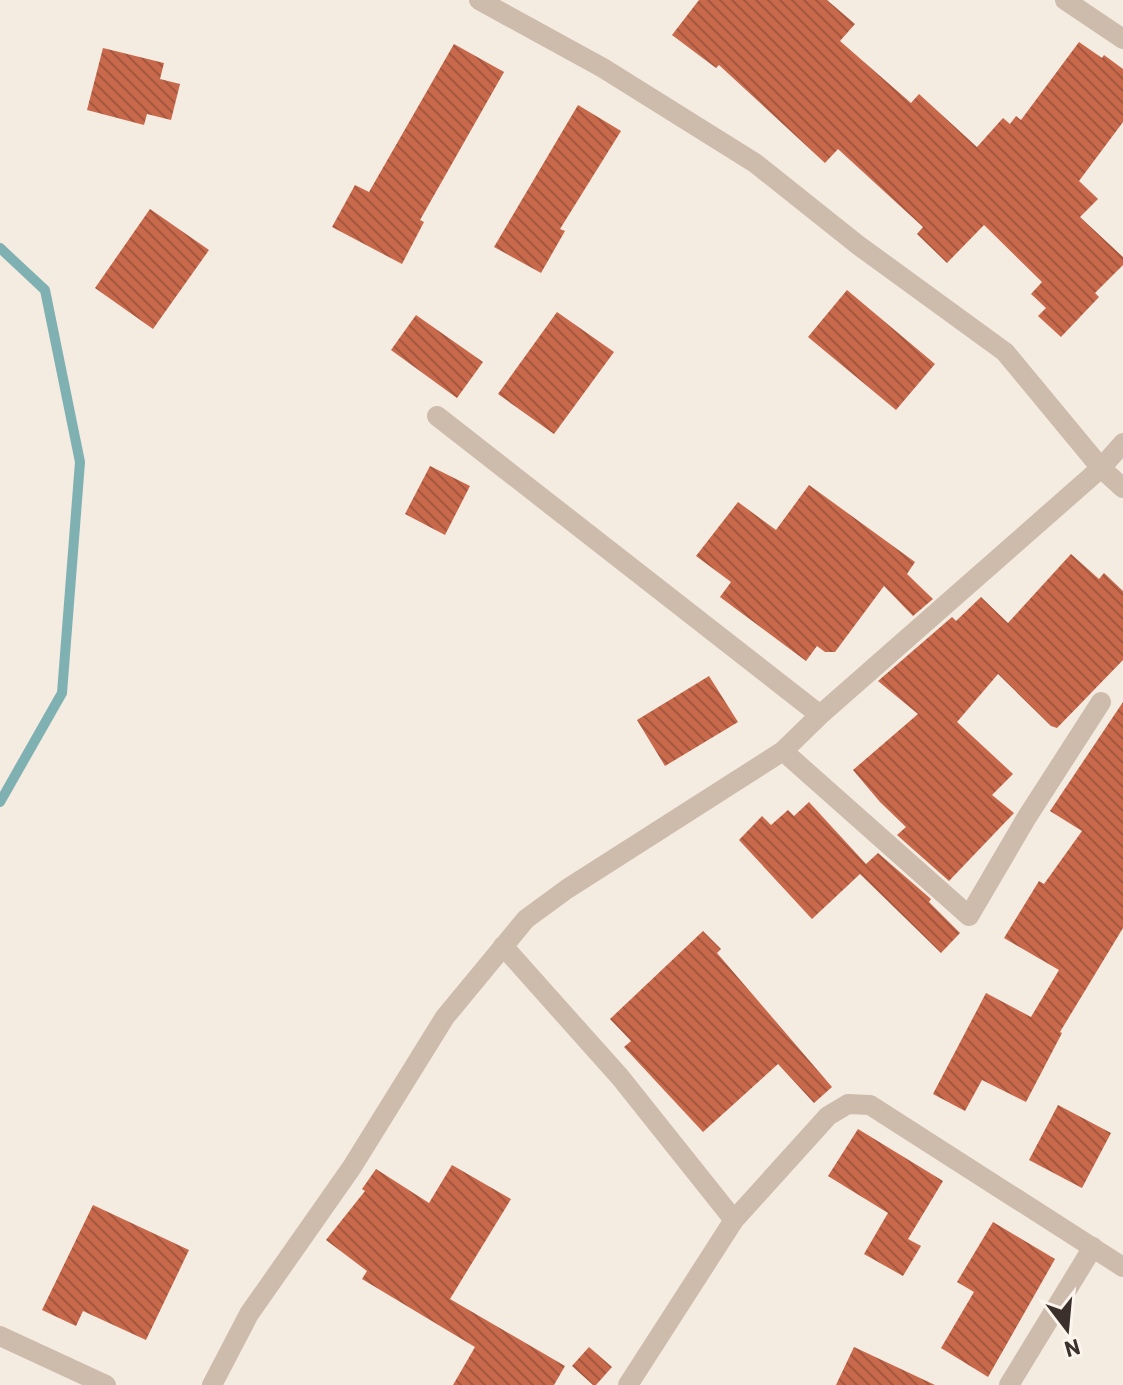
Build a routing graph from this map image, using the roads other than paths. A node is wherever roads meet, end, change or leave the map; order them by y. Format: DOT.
graph roads {
  1 [pos="479,0"];
  2 [pos="1065,0"];
  3 [pos="1123,39"];
  4 [pos="437,416"];
  5 [pos="1123,443"];
  6 [pos="1101,468"];
  7 [pos="1123,488"];
  8 [pos="1101,702"];
  9 [pos="820,715"];
  10 [pos="783,751"];
  11 [pos="503,946"];
  12 [pos="734,1220"];
  13 [pos="1093,1247"];
  14 [pos="1123,1267"];
  15 [pos="0,1336"];
  16 [pos="106,1385"];
  17 [pos="212,1385"];
  18 [pos="628,1385"];
  19 [pos="1009,1385"];
  1 -- 6 [label="street"];
  2 -- 3 [label="street"];
  4 -- 9 [label="street"];
  5 -- 6 [label="street"];
  6 -- 7 [label="street"];
  6 -- 9 [label="street"];
  8 -- 10 [label="street"];
  9 -- 10 [label="street"];
  10 -- 11 [label="street"];
  11 -- 12 [label="street"];
  11 -- 17 [label="street"];
  12 -- 13 [label="street"];
  12 -- 18 [label="street"];
  13 -- 14 [label="street"];
  13 -- 19 [label="street"];
  15 -- 16 [label="street"];
}
